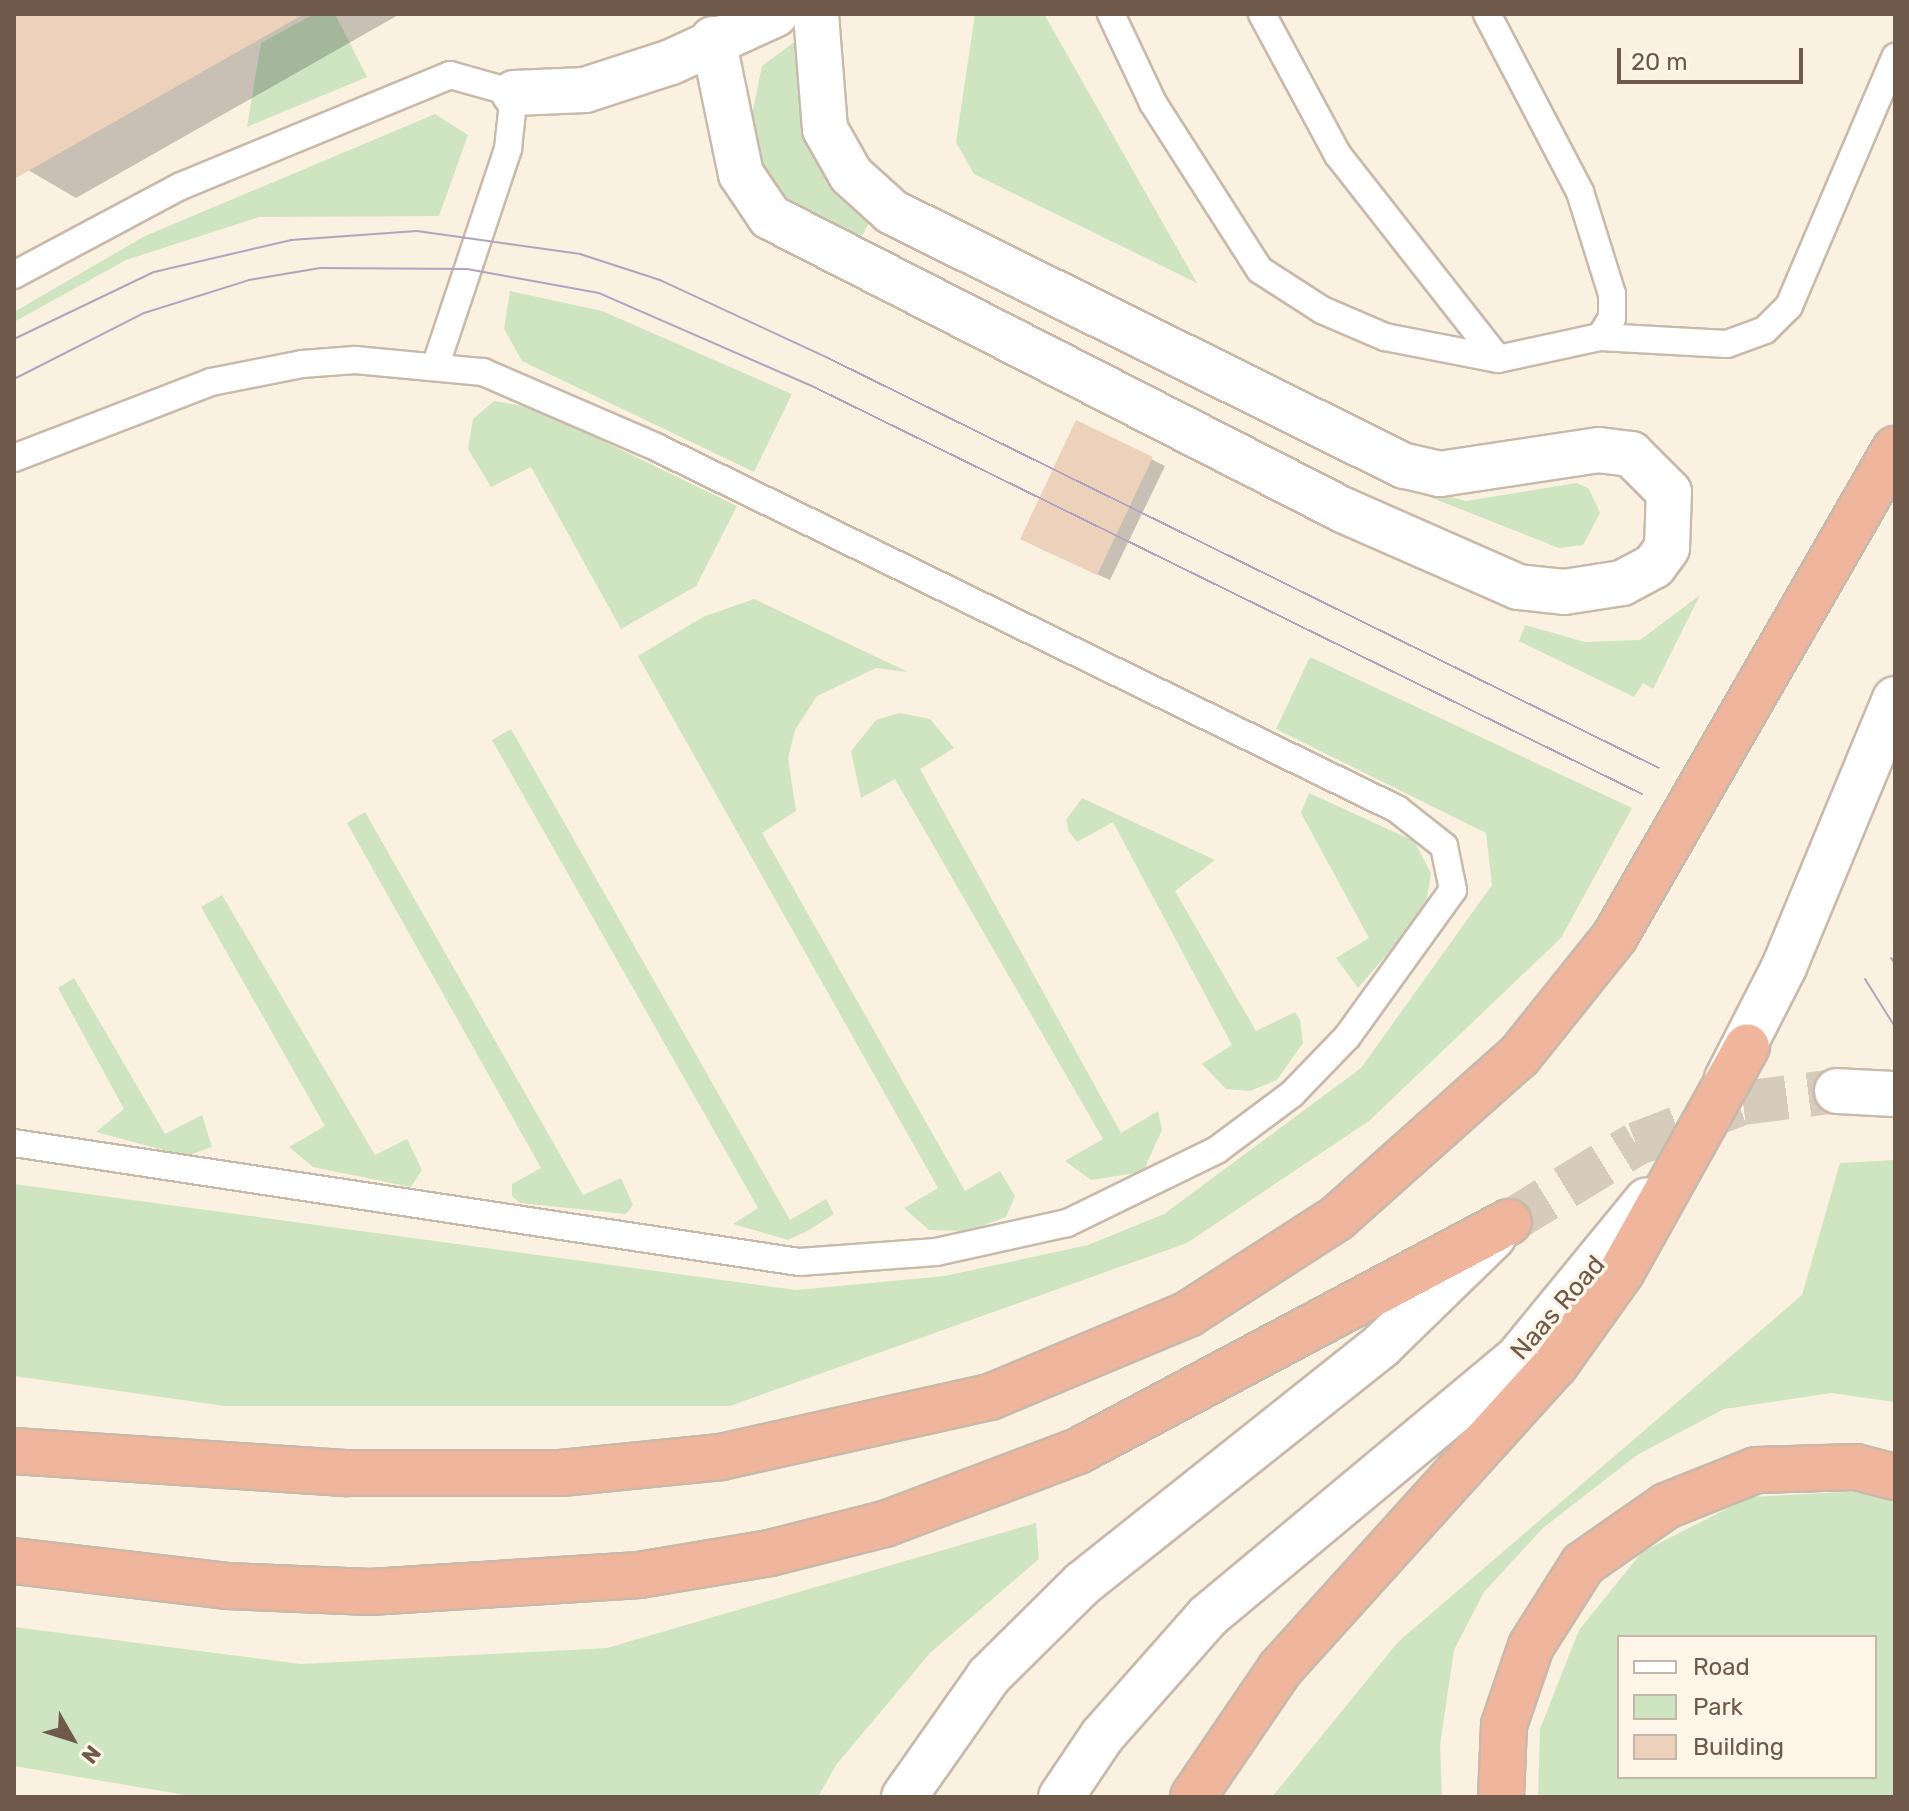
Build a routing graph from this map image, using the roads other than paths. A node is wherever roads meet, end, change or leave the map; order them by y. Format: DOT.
graph roads {
  1 [pos="776,14"];
  2 [pos="816,14"];
  3 [pos="1111,14"];
  4 [pos="1262,14"];
  5 [pos="1487,14"];
  6 [pos="713,39"];
  7 [pos="1895,57"];
  8 [pos="514,93"];
  9 [pos="14,275"];
  10 [pos="1600,337"];
  11 [pos="1498,359"];
  12 [pos="436,364"];
  13 [pos="1895,449"];
  14 [pos="14,458"];
  15 [pos="1895,699"];
  16 [pos="1747,1046"];
  17 [pos="1837,1091"];
  18 [pos="1895,1094"];
  19 [pos="14,1143"];
  20 [pos="1509,1222"];
  21 [pos="14,1451"];
  22 [pos="1895,1477"];
  23 [pos="14,1561"];
  24 [pos="904,1797"];
  25 [pos="1061,1797"];
  26 [pos="1193,1797"];
  27 [pos="1501,1797"];
  1 -- 6 [label="street"];
  2 -- 6 [label="street"];
  3 -- 11 [label="lane"];
  4 -- 11 [label="lane"];
  5 -- 10 [label="lane"];
  6 -- 8 [label="street"];
  7 -- 10 [label="lane"];
  8 -- 9 [label="lane"];
  8 -- 12 [label="lane"];
  10 -- 11 [label="lane"];
  12 -- 14 [label="lane"];
  12 -- 19 [label="lane"];
  13 -- 21 [label="highway"];
  15 -- 16 [label="street, Naas Road"];
  16 -- 25 [label="street, Naas Road"];
  16 -- 26 [label="highway"];
  17 -- 18 [label="street"];
  20 -- 23 [label="highway"];
  20 -- 24 [label="street"];
  22 -- 27 [label="highway"];
}
